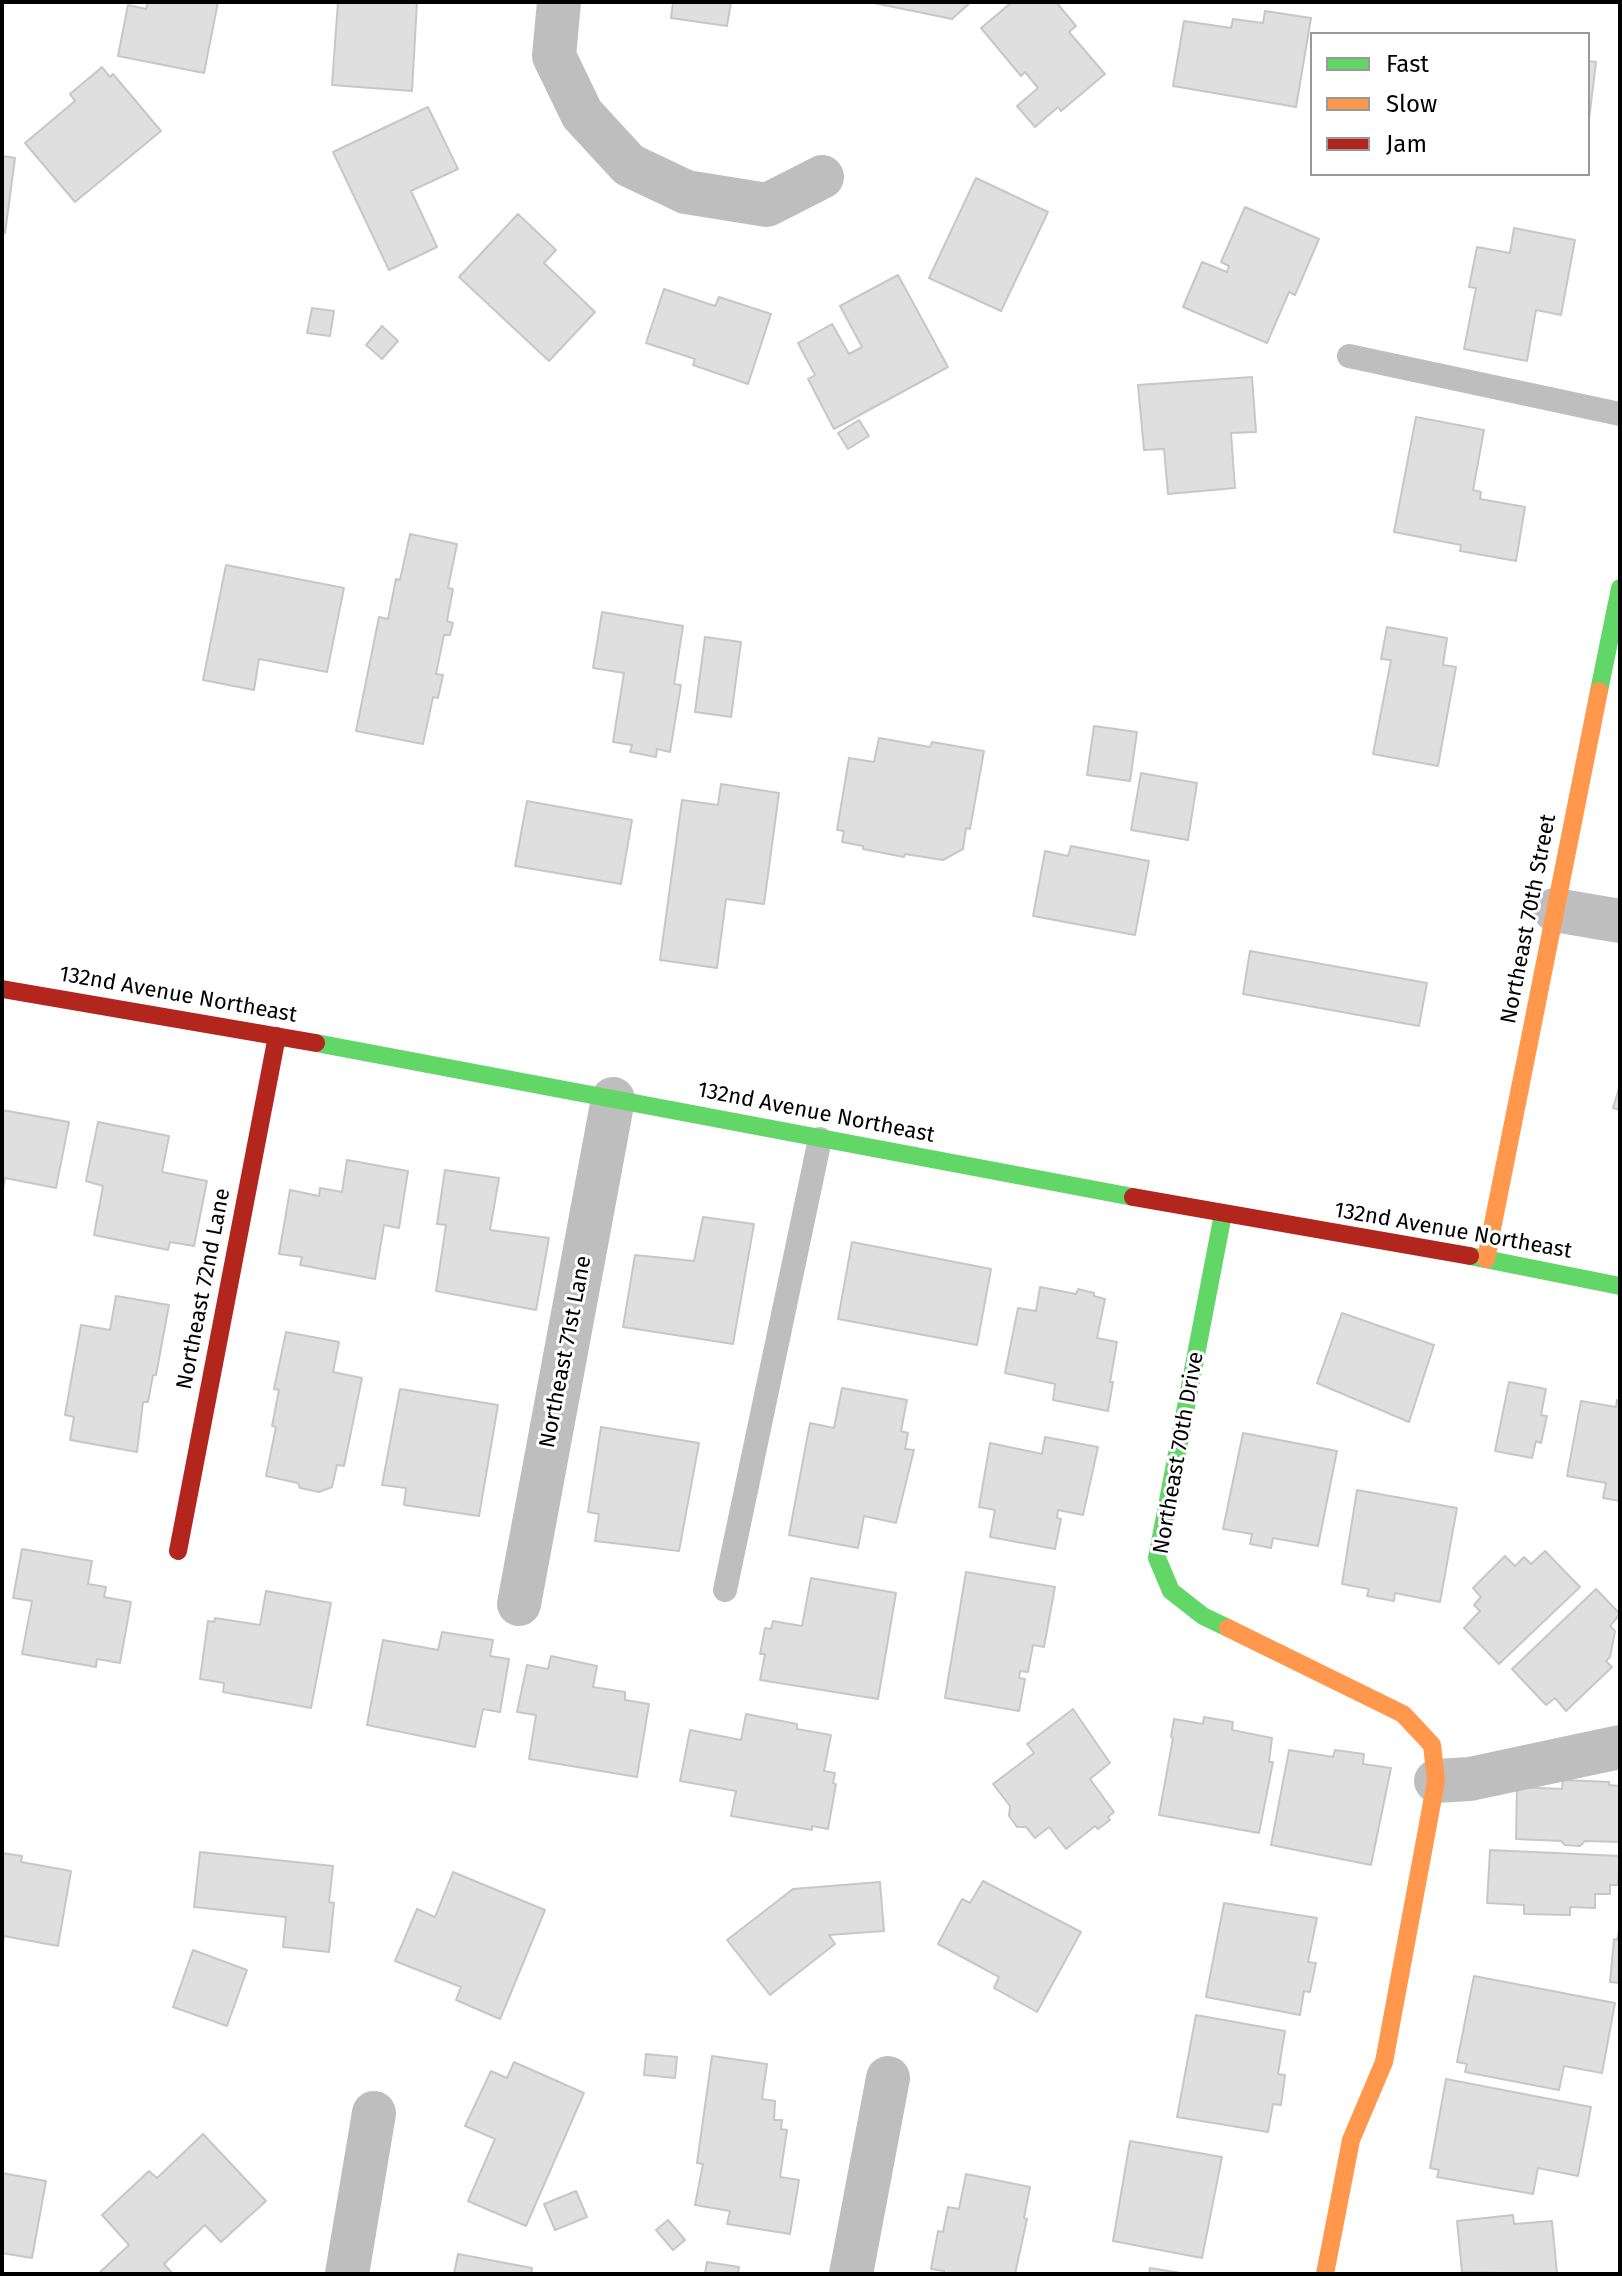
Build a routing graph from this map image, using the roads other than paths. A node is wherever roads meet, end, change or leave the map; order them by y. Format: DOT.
graph roads {
  1 [pos="559,2"];
  2 [pos="822,177"];
  3 [pos="1349,356"];
  4 [pos="1620,414"];
  5 [pos="1620,588"];
  6 [pos="1555,910"];
  7 [pos="1620,921"];
  8 [pos="2,989"];
  9 [pos="277,1036"];
  10 [pos="613,1099"];
  11 [pos="820,1139"];
  12 [pos="1223,1214"];
  13 [pos="1486,1259"];
  14 [pos="1620,1286"];
  15 [pos="178,1551"];
  16 [pos="725,1590"];
  17 [pos="519,1604"];
  18 [pos="1620,1747"];
  19 [pos="1436,1781"];
  20 [pos="888,2078"];
  21 [pos="374,2113"];
  22 [pos="347,2274"];
  23 [pos="851,2274"];
  24 [pos="1325,2274"];
  1 -- 2 [label="street"];
  3 -- 4 [label="lane"];
  5 -- 6 [label="street, Northeast 70th Street"];
  6 -- 7 [label="street"];
  6 -- 13 [label="street, Northeast 70th Street"];
  8 -- 9 [label="street, 132nd Avenue Northeast"];
  9 -- 10 [label="street, 132nd Avenue Northeast"];
  9 -- 15 [label="street, Northeast 72nd Lane"];
  10 -- 11 [label="street, 132nd Avenue Northeast"];
  10 -- 17 [label="street, Northeast 71st Lane"];
  11 -- 12 [label="street, 132nd Avenue Northeast"];
  11 -- 16 [label="lane"];
  12 -- 13 [label="street, 132nd Avenue Northeast"];
  12 -- 19 [label="street, Northeast 70th Drive"];
  13 -- 14 [label="street, 132nd Avenue Northeast"];
  18 -- 19 [label="street"];
  19 -- 24 [label="street, Northeast 70th Drive"];
  20 -- 23 [label="street"];
  21 -- 22 [label="street"];
}
